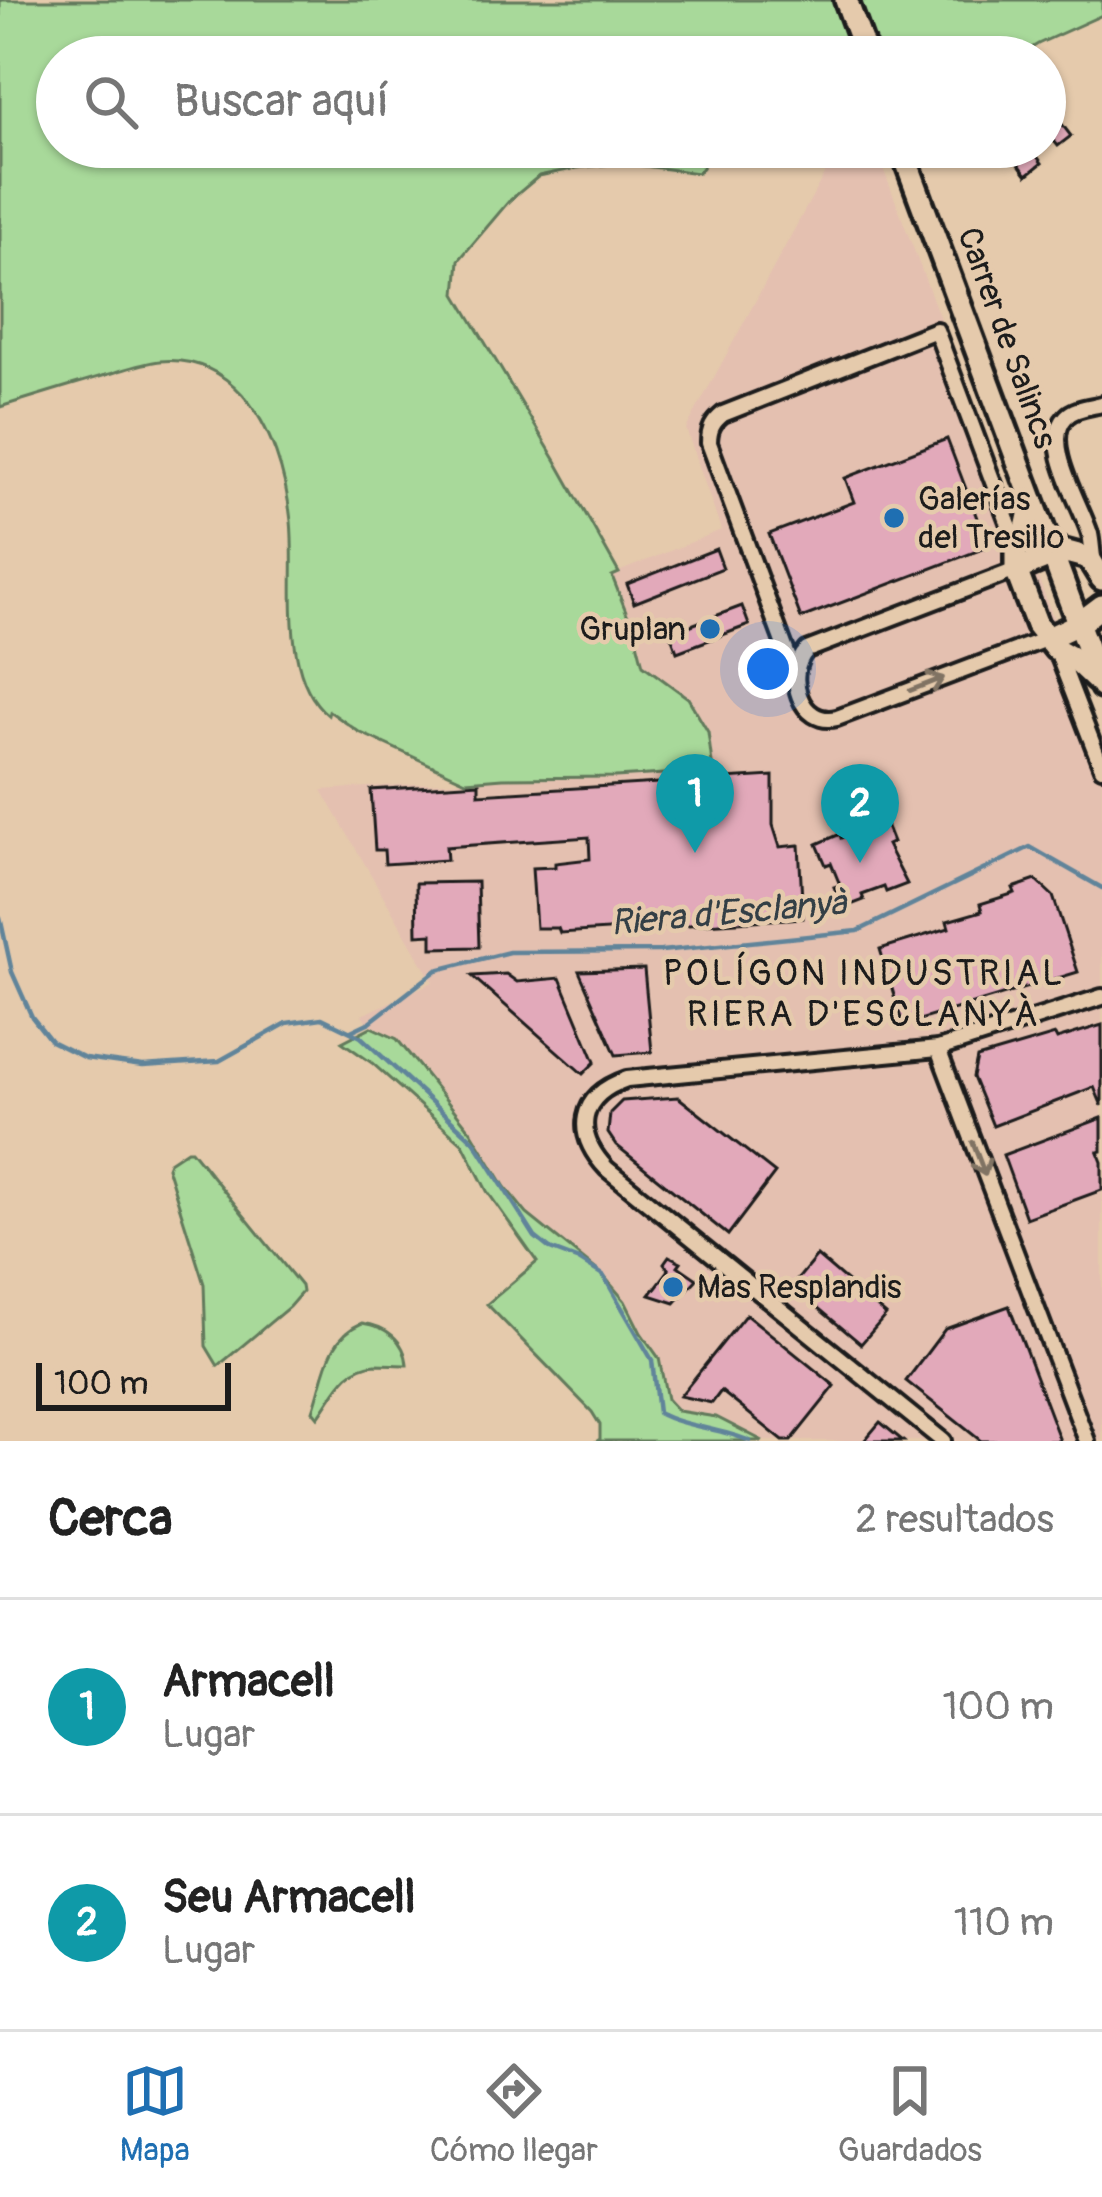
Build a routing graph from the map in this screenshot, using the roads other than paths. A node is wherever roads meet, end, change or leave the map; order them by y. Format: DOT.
graph roads {
  1 [pos="846,0"];
  2 [pos="859,36"];
  3 [pos="909,168"];
  4 [pos="1102,404"];
  5 [pos="1034,504"];
  6 [pos="1016,543"];
  7 [pos="1052,554"];
  8 [pos="1095,568"];
  9 [pos="1016,570"];
  10 [pos="1102,606"];
  11 [pos="1102,620"];
  12 [pos="1078,624"];
  13 [pos="780,632"];
  14 [pos="1051,644"];
  15 [pos="813,647"];
  16 [pos="794,672"];
  17 [pos="1101,686"];
  18 [pos="1102,768"];
  19 [pos="1102,997"];
  20 [pos="938,1049"];
  21 [pos="943,1441"];
  22 [pos="1087,1441"];
  1 -- 2 [label="main road"];
  3 -- 5 [label="main road, Carrer de Salincs"];
  4 -- 8 [label="street"];
  5 -- 6 [label="main road"];
  5 -- 7 [label="main road, Carrer de Salincs"];
  5 -- 8 [label="main road"];
  6 -- 9 [label="main road"];
  6 -- 13 [label="street, Carrer de Salincs"];
  7 -- 8 [label="main road"];
  7 -- 9 [label="main road"];
  7 -- 12 [label="main road, Carrer de Salincs"];
  9 -- 14 [label="main road"];
  9 -- 15 [label="street"];
  10 -- 12 [label="main road"];
  11 -- 17 [label="main road"];
  12 -- 14 [label="main road"];
  12 -- 17 [label="main road, Carrer de Salincs"];
  13 -- 15 [label="street"];
  13 -- 16 [label="street"];
  16 -- 14 [label="street, one-way"];
  14 -- 17 [label="main road"];
  14 -- 18 [label="street"];
  15 -- 16 [label="street"];
  19 -- 20 [label="street"];
  20 -- 21 [label="street"];
  20 -- 22 [label="street, one-way"];
}
